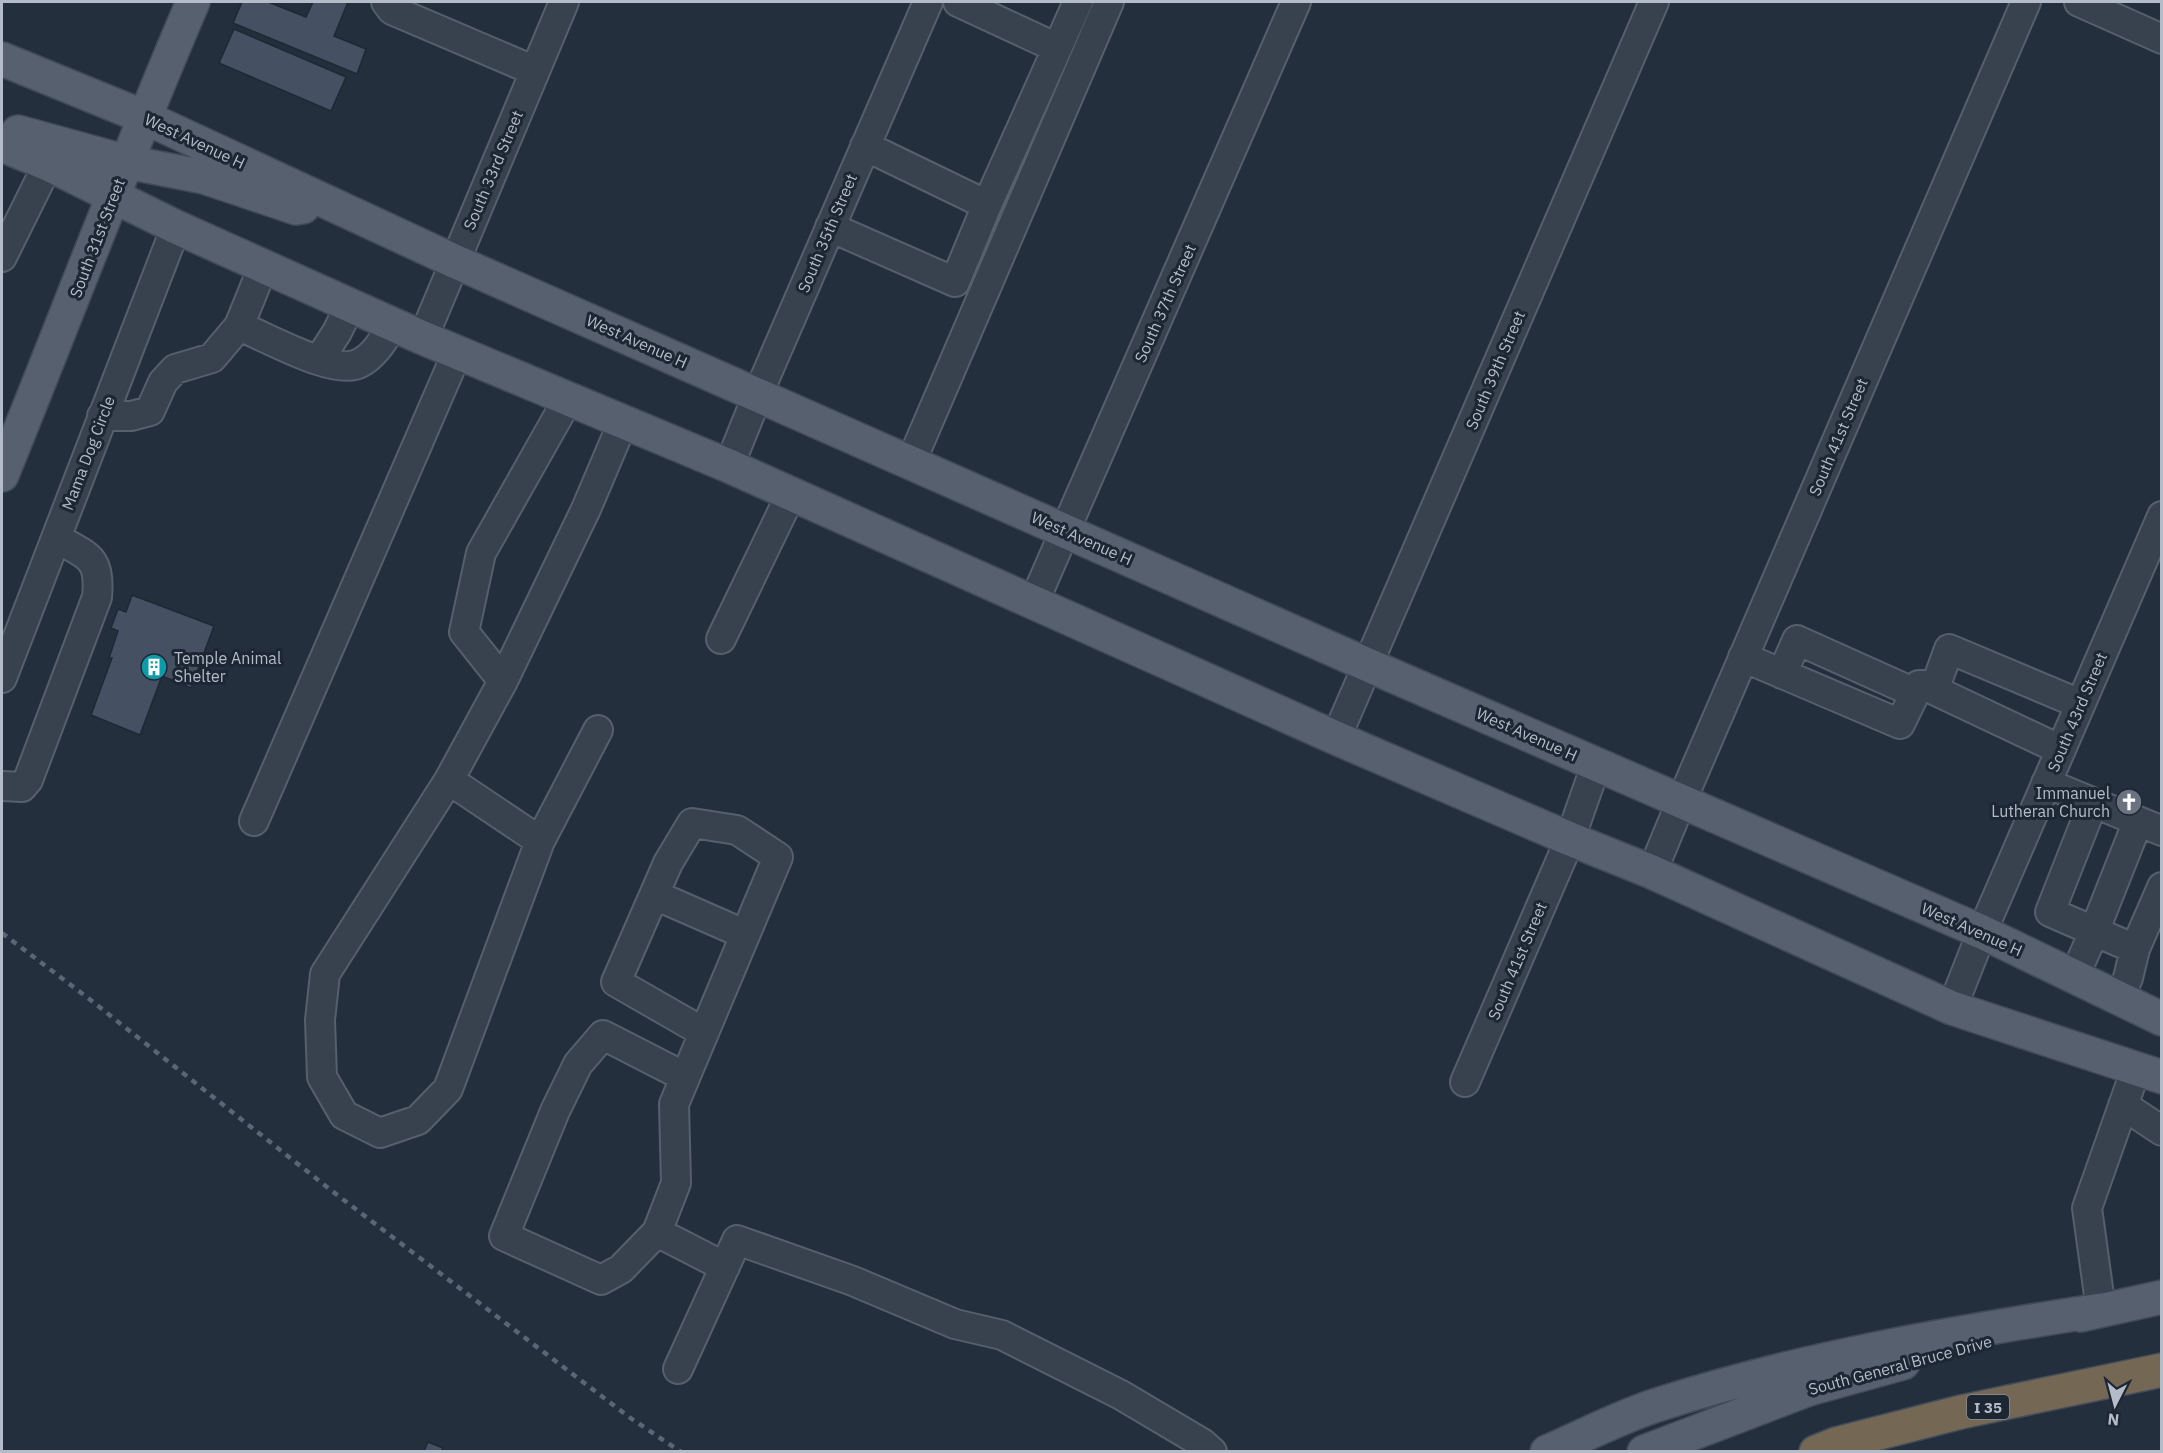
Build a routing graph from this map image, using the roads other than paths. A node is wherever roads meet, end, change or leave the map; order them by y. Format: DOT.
graph roads {
  1 [pos="193,2"];
  2 [pos="386,2"];
  3 [pos="564,2"];
  4 [pos="927,2"];
  5 [pos="958,2"];
  6 [pos="1078,2"];
  7 [pos="1109,2"];
  8 [pos="1296,2"];
  9 [pos="1654,2"];
  10 [pos="2026,2"];
  11 [pos="2079,2"];
  12 [pos="2162,39"];
  13 [pos="1057,48"];
  14 [pos="2,59"];
  15 [pos="534,70"];
  16 [pos="144,117"];
  17 [pos="2,127"];
  18 [pos="2,145"];
  19 [pos="865,146"];
  20 [pos="127,162"];
  21 [pos="48,164"];
  22 [pos="114,198"];
  23 [pos="327,202"];
  24 [pos="987,205"];
  25 [pos="176,227"];
  26 [pos="830,227"];
  27 [pos="2,257"];
  28 [pos="454,261"];
  29 [pos="263,267"];
  30 [pos="955,282"];
  31 [pos="982,296"];
  32 [pos="350,306"];
  33 [pos="393,325"];
  34 [pos="239,326"];
  35 [pos="423,338"];
  36 [pos="457,353"];
  37 [pos="319,360"];
  38 [pos="758,394"];
  39 [pos="568,399"];
  40 [pos="102,416"];
  41 [pos="623,422"];
  42 [pos="910,462"];
  43 [pos="729,466"];
  44 [pos="2,475"];
  45 [pos="791,495"];
  46 [pos="2162,516"];
  47 [pos="1065,531"];
  48 [pos="56,538"];
  49 [pos="1033,604"];
  50 [pos="721,639"];
  51 [pos="1747,647"];
  52 [pos="1786,664"];
  53 [pos="1368,665"];
  54 [pos="2,678"];
  55 [pos="503,681"];
  56 [pos="1925,689"];
  57 [pos="2080,704"];
  58 [pos="598,730"];
  59 [pos="1336,738"];
  60 [pos="2061,750"];
  61 [pos="1596,765"];
  62 [pos="448,780"];
  63 [pos="2046,783"];
  64 [pos="2,786"];
  65 [pos="1681,802"];
  66 [pos="2093,803"];
  67 [pos="254,821"];
  68 [pos="2150,826"];
  69 [pos="1570,839"];
  70 [pos="540,841"];
  71 [pos="1652,872"];
  72 [pos="2162,887"];
  73 [pos="656,895"];
  74 [pos="1982,932"];
  75 [pos="2094,932"];
  76 [pos="744,934"];
  77 [pos="2134,949"];
  78 [pos="2074,977"];
  79 [pos="2118,998"];
  80 [pos="1952,1008"];
  81 [pos="2162,1019"];
  82 [pos="703,1032"];
  83 [pos="2149,1073"];
  84 [pos="685,1077"];
  85 [pos="1465,1082"];
  86 [pos="2123,1105"];
  87 [pos="2162,1131"];
  88 [pos="657,1232"];
  89 [pos="725,1267"];
  90 [pos="2162,1297"];
  91 [pos="2101,1310"];
  92 [pos="678,1369"];
  93 [pos="2162,1370"];
  94 [pos="1212,1452"];
  95 [pos="1547,1452"];
  96 [pos="1644,1452"];
  97 [pos="1816,1452"];
  1 -- 16 [label="main road, South 31st Street"];
  2 -- 15 [label="street"];
  3 -- 15 [label="street, South 33rd Street"];
  4 -- 19 [label="street, South 35th Street"];
  5 -- 13 [label="street"];
  6 -- 13 [label="street"];
  7 -- 31 [label="street"];
  8 -- 47 [label="street, South 37th Street"];
  9 -- 53 [label="street, South 39th Street"];
  10 -- 51 [label="street, South 41st Street"];
  11 -- 12 [label="street"];
  13 -- 24 [label="street"];
  14 -- 16 [label="main road, West Avenue H"];
  15 -- 28 [label="street, South 33rd Street"];
  16 -- 20 [label="main road, South 31st Street"];
  16 -- 23 [label="main road, West Avenue H"];
  17 -- 20 [label="main road"];
  18 -- 21 [label="main road"];
  19 -- 24 [label="street"];
  19 -- 26 [label="street, South 35th Street"];
  20 -- 22 [label="main road, South 31st Street"];
  20 -- 23 [label="main road"];
  21 -- 22 [label="main road"];
  21 -- 27 [label="street"];
  22 -- 25 [label="main road"];
  22 -- 44 [label="main road, South 31st Street"];
  23 -- 28 [label="main road, West Avenue H"];
  24 -- 30 [label="street"];
  25 -- 29 [label="main road"];
  25 -- 40 [label="street, Mama Dog Circle"];
  26 -- 30 [label="street"];
  26 -- 38 [label="street, South 35th Street"];
  28 -- 35 [label="street, South 33rd Street"];
  28 -- 38 [label="main road, West Avenue H"];
  29 -- 32 [label="main road"];
  29 -- 34 [label="street"];
  30 -- 31 [label="street"];
  31 -- 42 [label="street"];
  32 -- 33 [label="main road"];
  32 -- 37 [label="street"];
  33 -- 35 [label="main road"];
  33 -- 37 [label="street"];
  34 -- 37 [label="street"];
  34 -- 40 [label="street"];
  35 -- 36 [label="main road"];
  36 -- 39 [label="main road"];
  36 -- 67 [label="street"];
  38 -- 42 [label="main road, West Avenue H"];
  38 -- 43 [label="street, South 35th Street"];
  39 -- 41 [label="main road"];
  39 -- 55 [label="street"];
  40 -- 48 [label="street, Mama Dog Circle"];
  41 -- 43 [label="main road"];
  41 -- 55 [label="street"];
  42 -- 47 [label="main road, West Avenue H"];
  43 -- 45 [label="main road"];
  45 -- 49 [label="main road"];
  45 -- 50 [label="street"];
  46 -- 57 [label="street, South 43rd Street"];
  47 -- 49 [label="street, South 37th Street"];
  47 -- 53 [label="main road, West Avenue H"];
  48 -- 54 [label="street, Mama Dog Circle"];
  48 -- 64 [label="street"];
  49 -- 59 [label="main road"];
  51 -- 52 [label="street"];
  51 -- 65 [label="street, South 41st Street"];
  52 -- 56 [label="street"];
  52 -- 56 [label="street"];
  53 -- 59 [label="street, South 39th Street"];
  53 -- 61 [label="main road, West Avenue H"];
  55 -- 62 [label="street"];
  56 -- 57 [label="street"];
  56 -- 60 [label="street"];
  57 -- 60 [label="street, South 43rd Street"];
  58 -- 70 [label="street"];
  59 -- 69 [label="main road"];
  60 -- 63 [label="street, South 43rd Street"];
  61 -- 65 [label="main road, West Avenue H"];
  61 -- 69 [label="street, South 41st Street"];
  62 -- 70 [label="street"];
  62 -- 70 [label="street"];
  63 -- 66 [label="street"];
  63 -- 74 [label="street, South 43rd Street"];
  65 -- 71 [label="street, South 41st Street"];
  65 -- 74 [label="main road, West Avenue H"];
  66 -- 68 [label="street"];
  66 -- 75 [label="street"];
  68 -- 75 [label="street"];
  69 -- 71 [label="main road"];
  69 -- 85 [label="street, South 41st Street"];
  71 -- 80 [label="main road"];
  72 -- 77 [label="street"];
  73 -- 76 [label="street"];
  73 -- 76 [label="street"];
  73 -- 82 [label="street"];
  74 -- 78 [label="main road, West Avenue H"];
  74 -- 80 [label="street, South 43rd Street"];
  75 -- 77 [label="street"];
  75 -- 78 [label="street"];
  76 -- 82 [label="street"];
  77 -- 79 [label="street"];
  78 -- 79 [label="main road, West Avenue H"];
  79 -- 81 [label="main road, West Avenue H"];
  80 -- 83 [label="main road"];
  82 -- 84 [label="street"];
  83 -- 86 [label="street"];
  84 -- 88 [label="street"];
  84 -- 88 [label="street"];
  86 -- 87 [label="street"];
  86 -- 91 [label="street"];
  88 -- 89 [label="street"];
  89 -- 92 [label="street"];
  89 -- 94 [label="street"];
  90 -- 91 [label="main road, South General Bruce Drive"];
  91 -- 95 [label="main road"];
  91 -- 96 [label="main road, South General Bruce Drive"];
  93 -- 97 [label="highway, I 35"];
}
